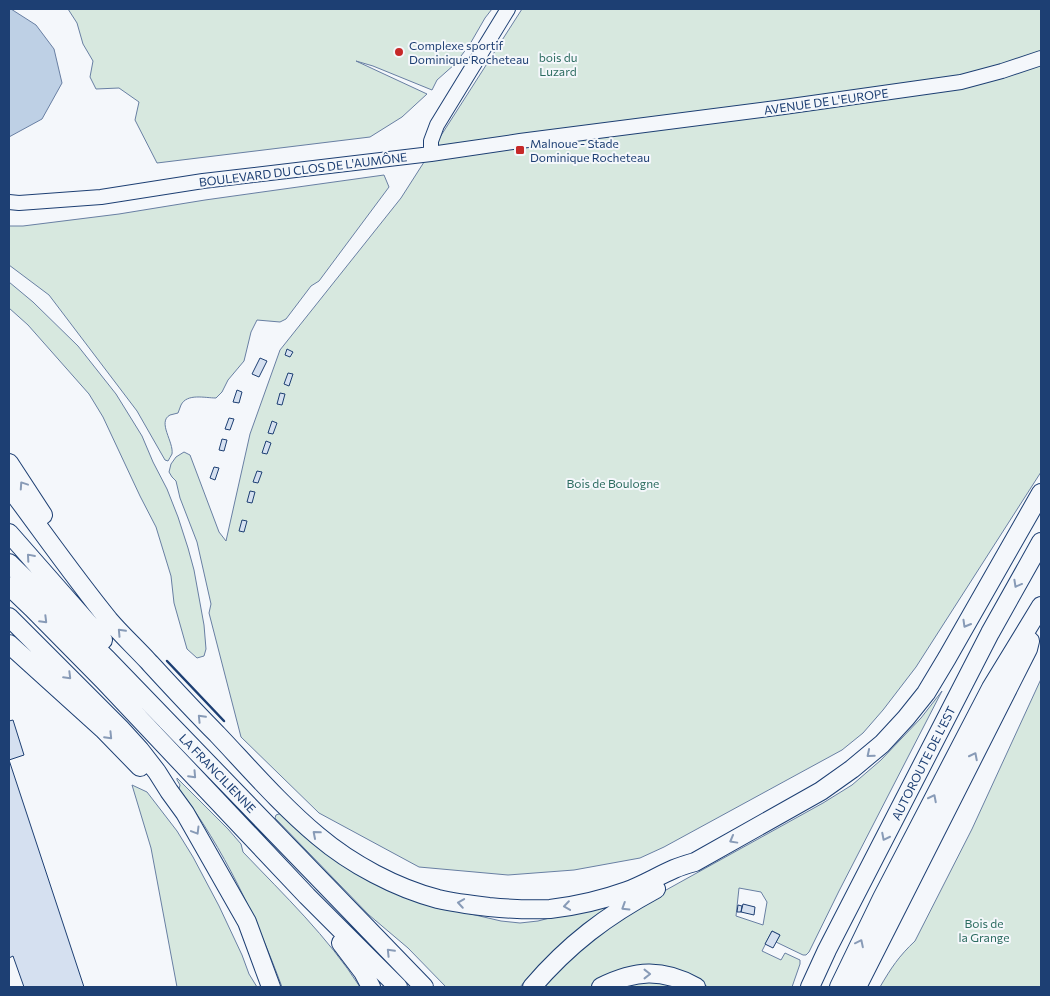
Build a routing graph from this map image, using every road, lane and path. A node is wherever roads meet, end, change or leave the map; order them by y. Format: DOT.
graph roads {
  1 [pos="508,9"];
  2 [pos="1041,58"];
  3 [pos="431,154"];
  4 [pos="9,202"];
  5 [pos="9,463"];
  6 [pos="9,488"];
  7 [pos="1041,493"];
  8 [pos="9,533"];
  9 [pos="1041,542"];
  10 [pos="9,563"];
  11 [pos="72,572"];
  12 [pos="9,586"];
  13 [pos="1038,611"];
  14 [pos="9,617"];
  15 [pos="9,644"];
  16 [pos="136,690"];
  17 [pos="169,791"];
  18 [pos="695,862"];
  19 [pos="307,896"];
  20 [pos="895,912"];
  21 [pos="271,987"];
  22 [pos="371,987"];
  23 [pos="398,987"];
  24 [pos="424,987"];
  25 [pos="532,987"];
  26 [pos="601,987"];
  27 [pos="696,987"];
  28 [pos="810,987"];
  29 [pos="839,987"];
  30 [pos="857,987"];
  31 [pos="868,987"];
  1 -- 3 [label="main road"];
  2 -- 3 [label="main road, AVENUE DE L'EUROPE"];
  3 -- 4 [label="main road, BOULEVARD DU CLOS DE L'AUMÔNE"];
  11 -- 5 [label="highway, one-way"];
  6 -- 11 [label="highway"];
  7 -- 18 [label="highway, one-way"];
  16 -- 8 [label="highway, one-way"];
  9 -- 28 [label="highway, AUTOROUTE DE L’EST, one-way"];
  10 -- 16 [label="highway, LA FRANCILIENNE"];
  18 -- 11 [label="highway, one-way"];
  12 -- 19 [label="highway, LA FRANCILIENNE, one-way"];
  20 -- 13 [label="highway, one-way"];
  29 -- 13 [label="highway, AUTOROUTE DE L’EST, one-way"];
  14 -- 17 [label="highway, one-way"];
  15 -- 17 [label="highway, one-way"];
  24 -- 16 [label="highway, LA FRANCILIENNE, one-way"];
  17 -- 21 [label="highway, one-way"];
  18 -- 25 [label="highway, one-way"];
  19 -- 22 [label="highway"];
  19 -- 23 [label="highway"];
  20 -- 30 [label="highway"];
  20 -- 31 [label="highway"];
  26 -- 27 [label="highway, one-way"];
}
